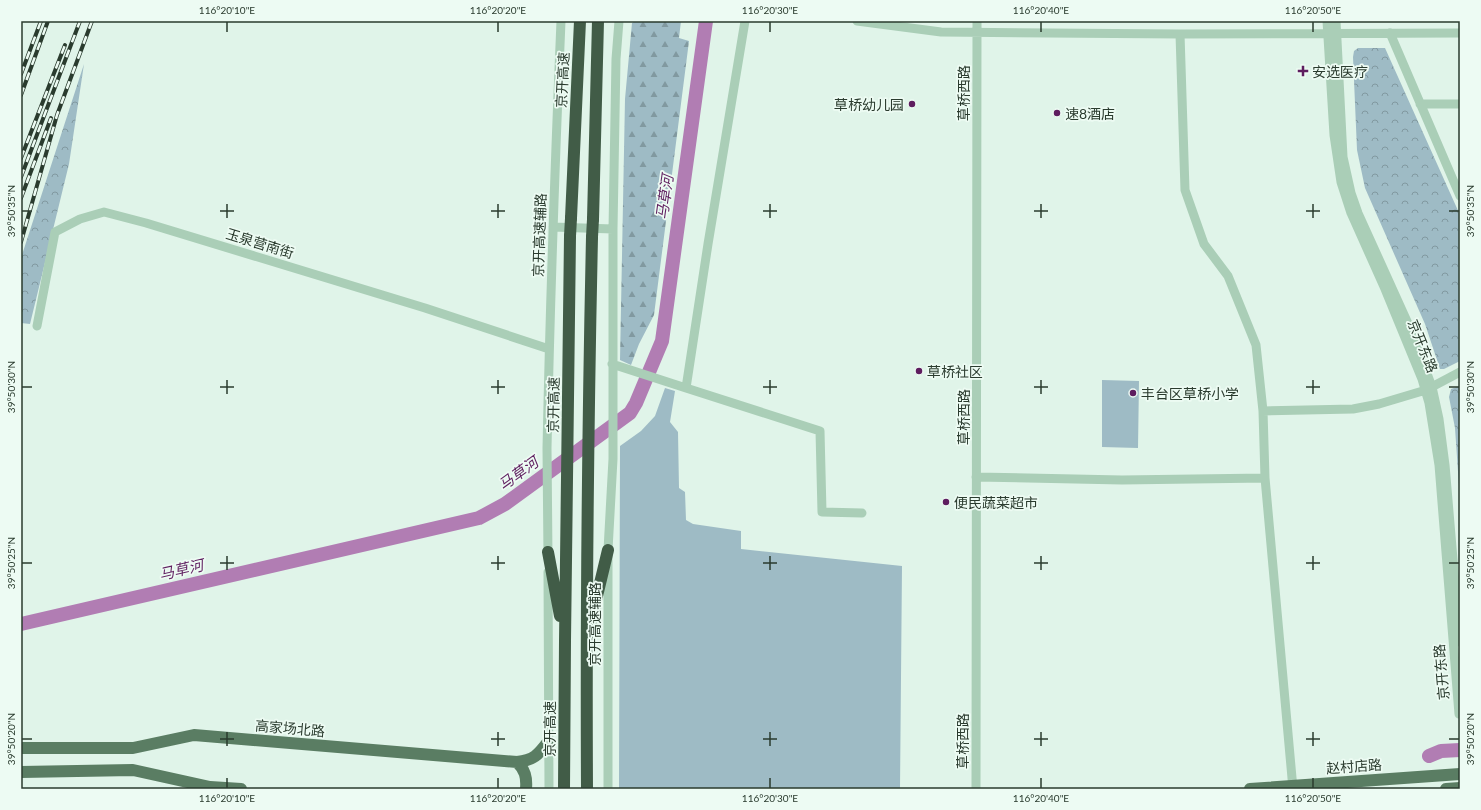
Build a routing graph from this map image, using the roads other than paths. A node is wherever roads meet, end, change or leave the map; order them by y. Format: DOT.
graph roads {
  1 [pos="561,21"];
  2 [pos="580,21"];
  3 [pos="598,21"];
  4 [pos="620,21"];
  5 [pos="745,21"];
  6 [pos="856,21"];
  7 [pos="977,21"];
  8 [pos="1327,21"];
  9 [pos="1336,21"];
  10 [pos="977,33"];
  11 [pos="1332,33"];
  12 [pos="1390,33"];
  13 [pos="1460,33"];
  14 [pos="1180,34"];
  15 [pos="1420,104"];
  16 [pos="1460,104"];
  17 [pos="1460,196"];
  18 [pos="553,227"];
  19 [pos="613,229"];
  20 [pos="37,326"];
  21 [pos="549,349"];
  22 [pos="612,364"];
  23 [pos="1460,372"];
  24 [pos="686,388"];
  25 [pos="1429,388"];
  26 [pos="1263,411"];
  27 [pos="976,477"];
  28 [pos="1265,478"];
  29 [pos="862,513"];
  30 [pos="608,550"];
  31 [pos="548,552"];
  32 [pos="1454,572"];
  33 [pos="565,641"];
  34 [pos="586,641"];
  35 [pos="1460,642"];
  36 [pos="1460,714"];
  37 [pos="548,742"];
  38 [pos="21,748"];
  39 [pos="517,762"];
  40 [pos="21,772"];
  41 [pos="1460,774"];
  42 [pos="1293,787"];
  43 [pos="1460,788"];
  44 [pos="241,789"];
  45 [pos="526,789"];
  46 [pos="549,789"];
  47 [pos="564,789"];
  48 [pos="587,789"];
  49 [pos="608,789"];
  50 [pos="976,789"];
  51 [pos="1250,789"];
  52 [pos="1446,789"];
  1 -- 18 [label="street, 京开高速辅路"];
  2 -- 33 [label="highway, 京开高速, bridge"];
  3 -- 34 [label="highway, bridge"];
  4 -- 19 [label="street"];
  5 -- 24 [label="street"];
  6 -- 10 [label="street"];
  7 -- 10 [label="street, 草桥西路"];
  8 -- 11 [label="street, 京开东路"];
  9 -- 11 [label="street, 京开东路"];
  10 -- 14 [label="street"];
  10 -- 27 [label="street, 草桥西路"];
  11 -- 12 [label="street"];
  11 -- 14 [label="street"];
  11 -- 25 [label="street, 京开东路"];
  12 -- 13 [label="street"];
  12 -- 15 [label="street"];
  14 -- 26 [label="street"];
  15 -- 16 [label="street"];
  15 -- 17 [label="street"];
  18 -- 19 [label="street"];
  18 -- 21 [label="street, 京开高速辅路"];
  19 -- 22 [label="street"];
  20 -- 21 [label="street, 玉泉营南街"];
  21 -- 31 [label="street, 京开高速辅路"];
  22 -- 24 [label="street"];
  22 -- 30 [label="street, 京开高速辅路"];
  23 -- 25 [label="street"];
  24 -- 29 [label="street"];
  25 -- 26 [label="street"];
  25 -- 32 [label="street, 京开东路"];
  26 -- 28 [label="street"];
  27 -- 28 [label="street"];
  27 -- 50 [label="street, 草桥西路"];
  28 -- 42 [label="street"];
  30 -- 34 [label="highway"];
  30 -- 49 [label="street, 京开高速辅路"];
  31 -- 33 [label="highway"];
  31 -- 37 [label="street"];
  32 -- 35 [label="street, 京开东路"];
  32 -- 36 [label="street, 京开东路"];
  33 -- 47 [label="highway, 京开高速"];
  34 -- 48 [label="highway"];
  37 -- 39 [label="main road, 高家场北路"];
  37 -- 46 [label="street"];
  38 -- 39 [label="main road, 高家场北路"];
  39 -- 45 [label="main road"];
  40 -- 44 [label="main road"];
  41 -- 42 [label="main road, 赵村店路"];
  42 -- 51 [label="main road, 赵村店路"];
  43 -- 52 [label="main road"];
}
